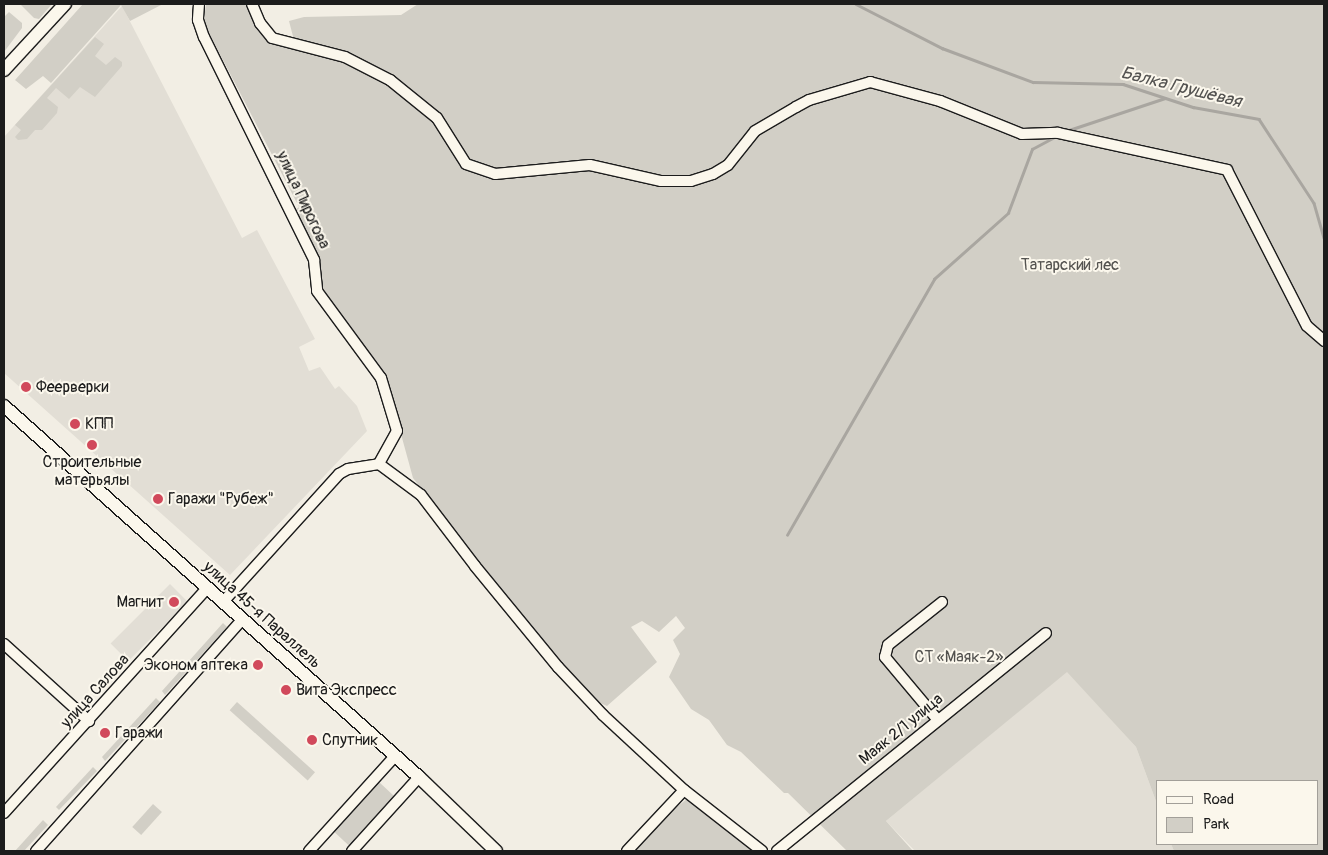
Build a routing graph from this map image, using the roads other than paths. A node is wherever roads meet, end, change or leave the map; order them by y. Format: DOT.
graph roads {
  1 [pos="65,4"];
  2 [pos="199,4"];
  3 [pos="252,4"];
  4 [pos="4,70"];
  5 [pos="1324,341"];
  6 [pos="4,406"];
  7 [pos="379,464"];
  8 [pos="207,588"];
  9 [pos="223,602"];
  10 [pos="942,602"];
  11 [pos="242,620"];
  12 [pos="1046,633"];
  13 [pos="4,644"];
  14 [pos="937,719"];
  15 [pos="89,721"];
  16 [pos="395,756"];
  17 [pos="419,777"];
  18 [pos="684,790"];
  19 [pos="4,813"];
  20 [pos="36,851"];
  21 [pos="309,851"];
  22 [pos="352,851"];
  23 [pos="496,851"];
  24 [pos="627,851"];
  25 [pos="762,851"];
  26 [pos="777,851"];
  1 -- 4 [label="main road"];
  2 -- 7 [label="street, улица Пирогова"];
  3 -- 5 [label="street"];
  6 -- 8 [label="main road, улица 45-я Параллель"];
  7 -- 9 [label="street"];
  7 -- 18 [label="street"];
  8 -- 9 [label="main road, улица 45-я Параллель"];
  8 -- 15 [label="street, улица Салова"];
  9 -- 11 [label="main road, улица 45-я Параллель"];
  10 -- 14 [label="street"];
  11 -- 16 [label="main road, улица 45-я Параллель"];
  11 -- 20 [label="street"];
  12 -- 14 [label="street, Маяк 2/1 улица"];
  13 -- 15 [label="street"];
  14 -- 26 [label="street, Маяк 2/1 улица"];
  15 -- 19 [label="street, улица Салова"];
  16 -- 17 [label="main road, улица 45-я Параллель"];
  16 -- 21 [label="street"];
  17 -- 22 [label="street"];
  17 -- 23 [label="main road, улица 45-я Параллель"];
  18 -- 24 [label="street"];
  18 -- 25 [label="street"];
}
